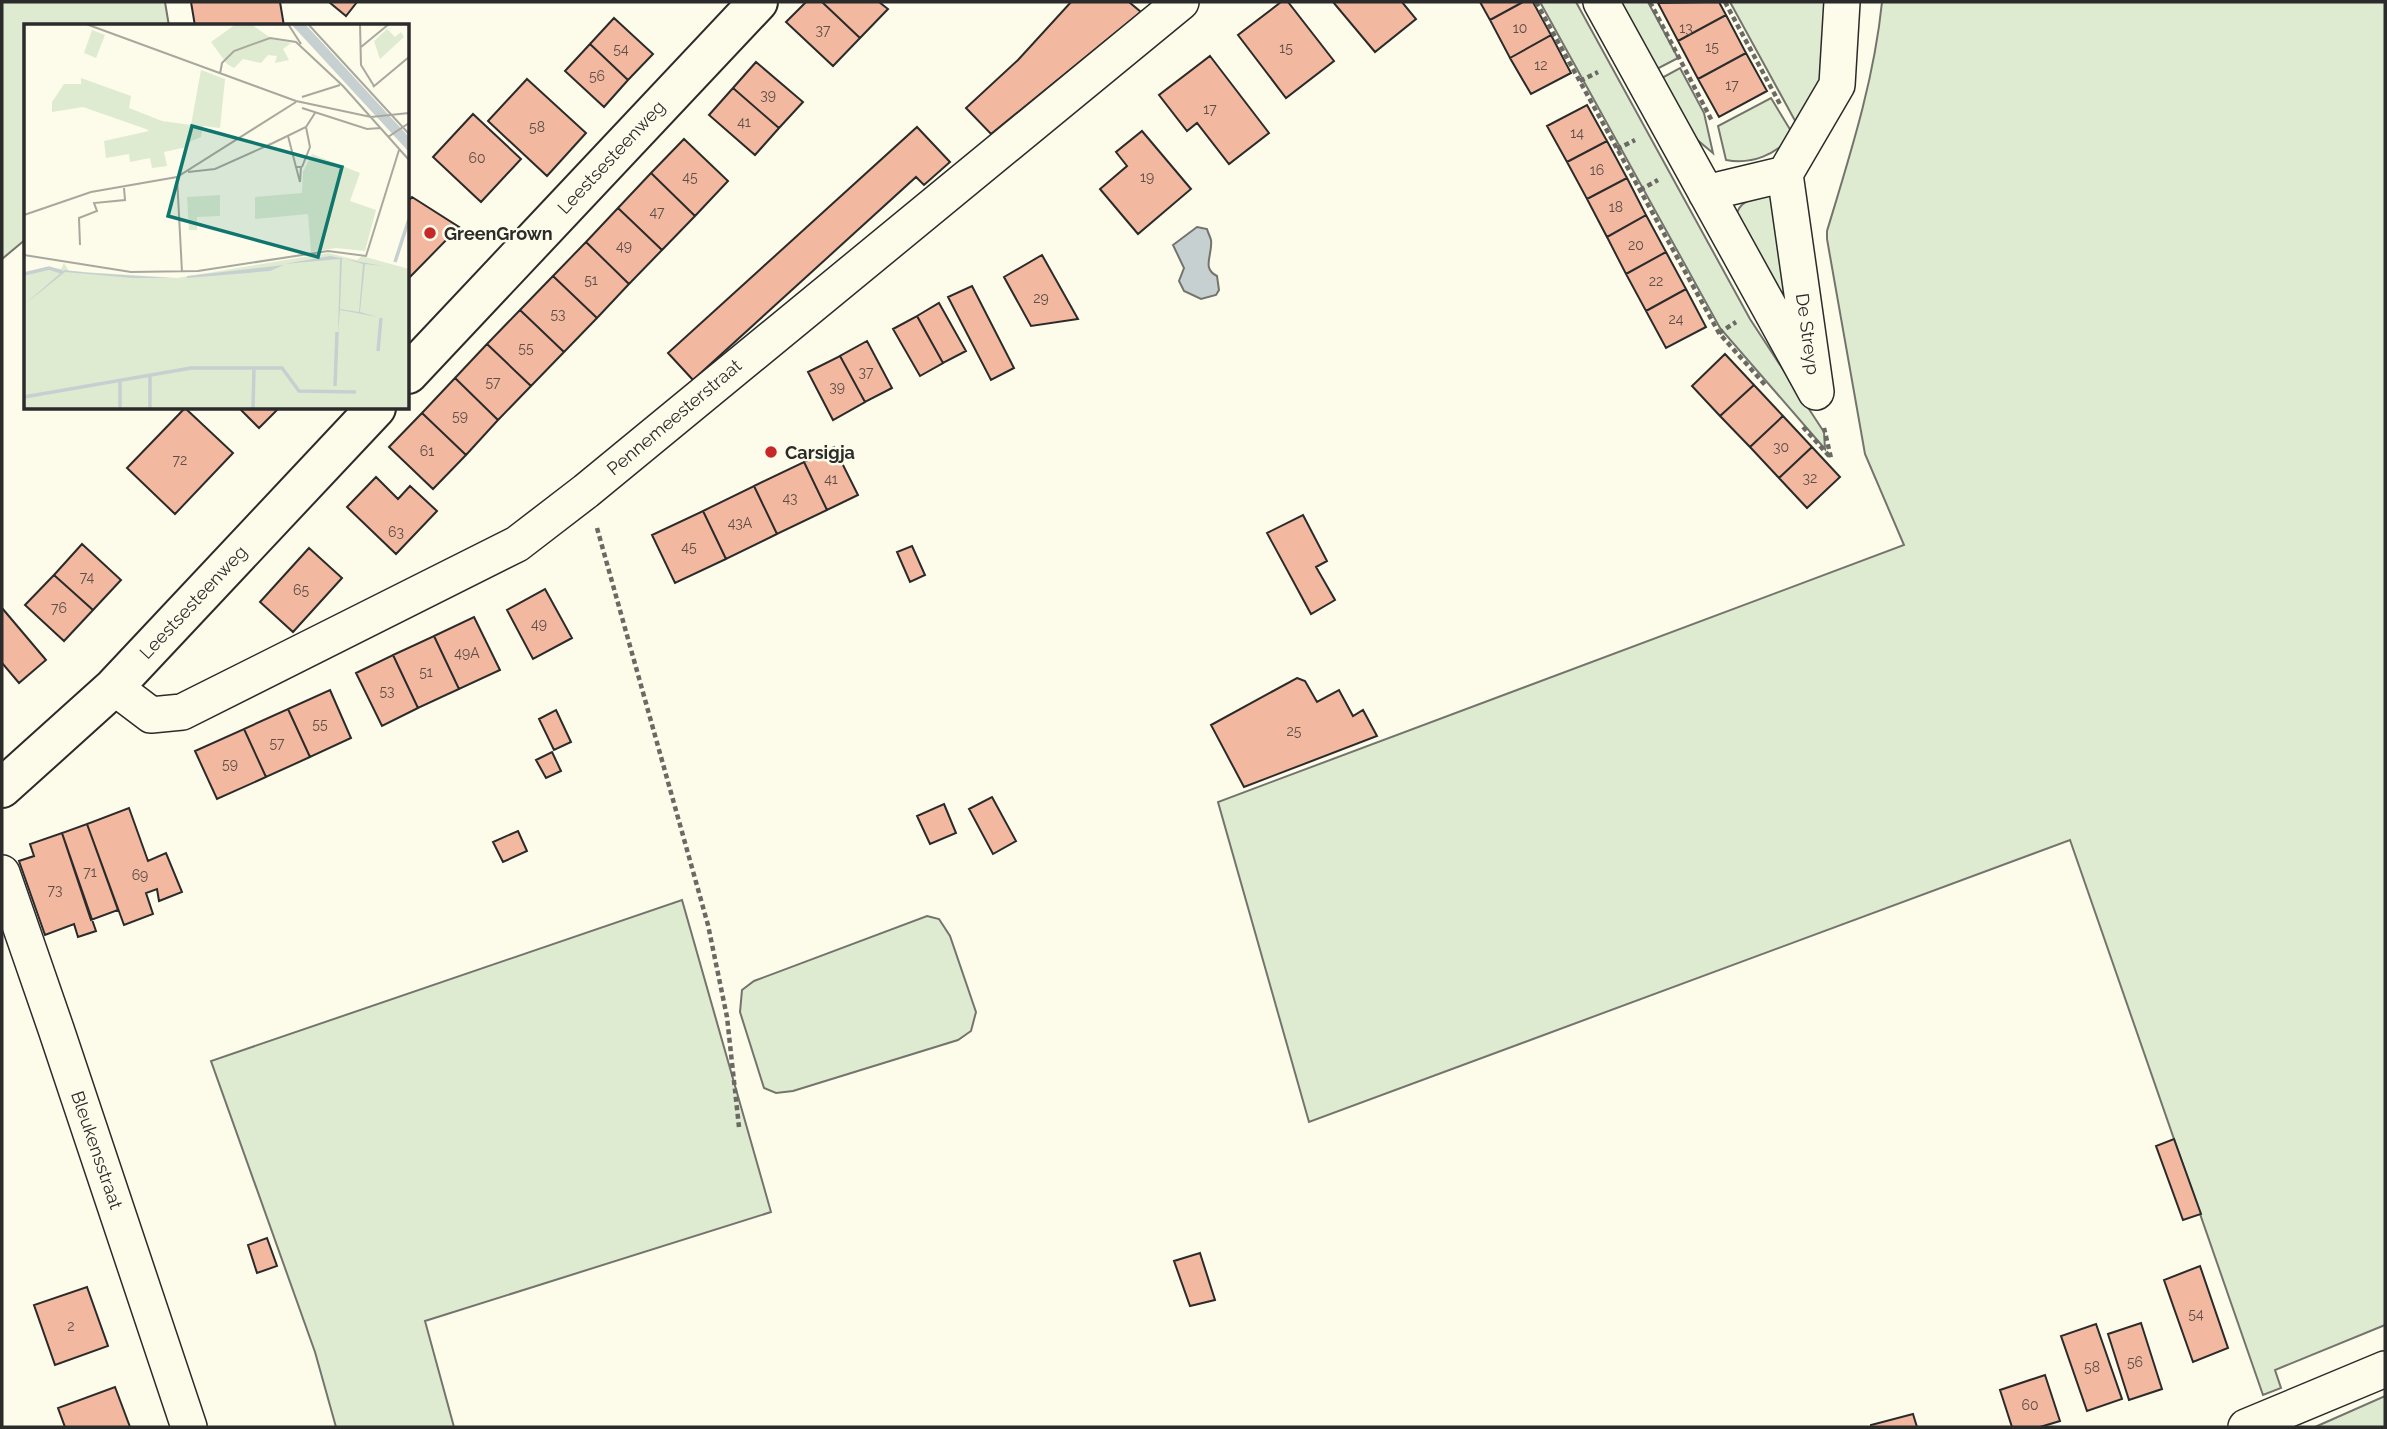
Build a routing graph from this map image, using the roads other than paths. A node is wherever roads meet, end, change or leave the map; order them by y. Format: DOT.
graph roads {
  1 [pos="758,2"];
  2 [pos="1181,2"];
  3 [pos="1601,2"];
  4 [pos="1842,2"];
  5 [pos="1793,160"];
  6 [pos="1706,193"];
  7 [pos="410,372"];
  8 [pos="374,410"];
  9 [pos="114,687"];
  10 [pos="2,788"];
  11 [pos="2,873"];
  12 [pos="2385,1368"];
  13 [pos="189,1427"];
  14 [pos="2246,1427"];
  1 -- 7 [label="street, Leestsesteenweg"];
  2 -- 9 [label="street, Pennemeesterstraat"];
  3 -- 6 [label="street, De Streyp"];
  4 -- 5 [label="street"];
  5 -- 6 [label="street"];
  5 -- 6 [label="street, De Streyp"];
  8 -- 9 [label="street, Leestsesteenweg"];
  9 -- 10 [label="street, Leestsesteenweg"];
  11 -- 13 [label="street, Bleukensstraat"];
  12 -- 14 [label="street"];
}
